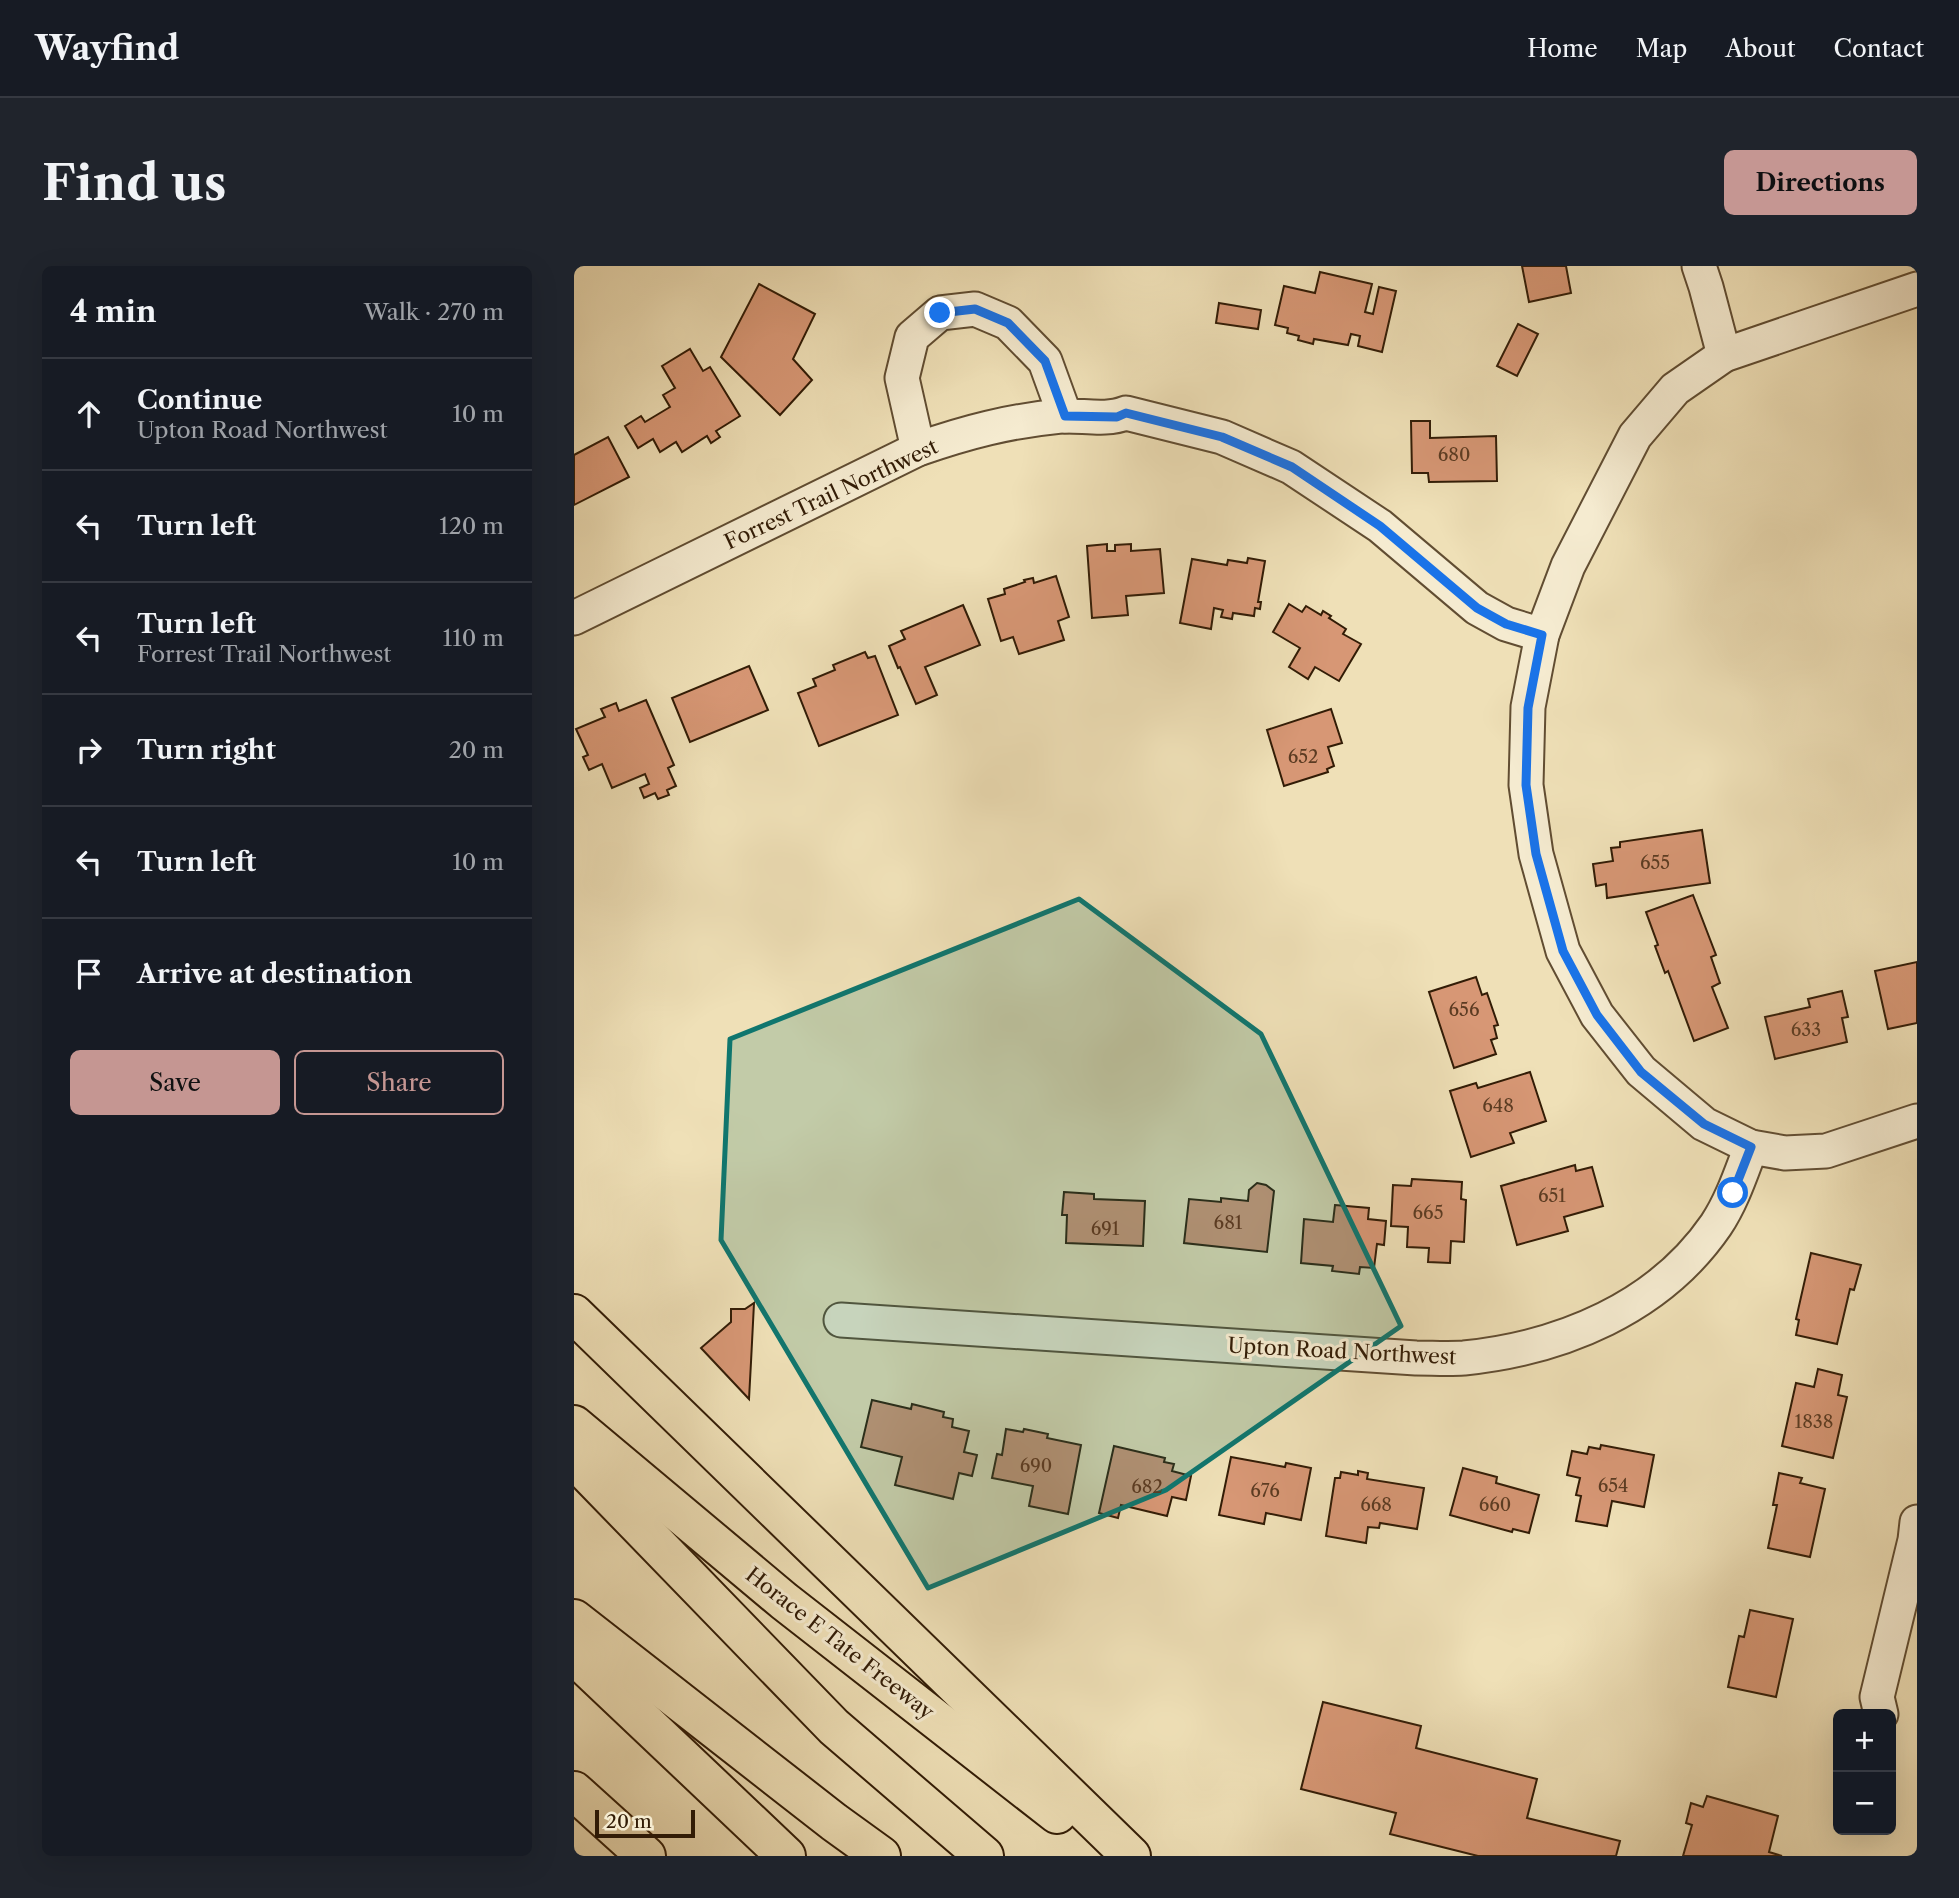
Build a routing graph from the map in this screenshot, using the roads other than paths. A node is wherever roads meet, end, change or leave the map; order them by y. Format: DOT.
graph roads {
  1 [pos="1699,266"];
  2 [pos="1917,289"];
  3 [pos="1724,355"];
  4 [pos="1065,416"];
  5 [pos="918,449"];
  6 [pos="574,618"];
  7 [pos="1542,635"];
  8 [pos="1916,1126"];
  9 [pos="1751,1147"];
  10 [pos="574,1314"];
  11 [pos="841,1320"];
  12 [pos="574,1425"];
  13 [pos="574,1459"];
  14 [pos="1917,1522"];
  15 [pos="574,1619"];
  16 [pos="574,1655"];
  17 [pos="1873,1709"];
  18 [pos="576,1792"];
  19 [pos="646,1856"];
  20 [pos="786,1856"];
  21 [pos="880,1856"];
  22 [pos="984,1856"];
  23 [pos="1111,1856"];
  24 [pos="1131,1856"];
  1 -- 3 [label="street"];
  2 -- 3 [label="street"];
  3 -- 7 [label="street"];
  4 -- 5 [label="street, Forrest Trail Northwest"];
  4 -- 5 [label="street"];
  4 -- 7 [label="street, Forrest Trail Northwest"];
  5 -- 6 [label="street, Forrest Trail Northwest"];
  7 -- 9 [label="street"];
  8 -- 9 [label="street"];
  9 -- 11 [label="street, Upton Road Northwest"];
  10 -- 24 [label="highway"];
  12 -- 23 [label="highway, Horace E Tate Freeway"];
  13 -- 22 [label="highway"];
  14 -- 17 [label="street"];
  15 -- 21 [label="highway"];
  16 -- 20 [label="highway"];
  18 -- 19 [label="highway"];
}
